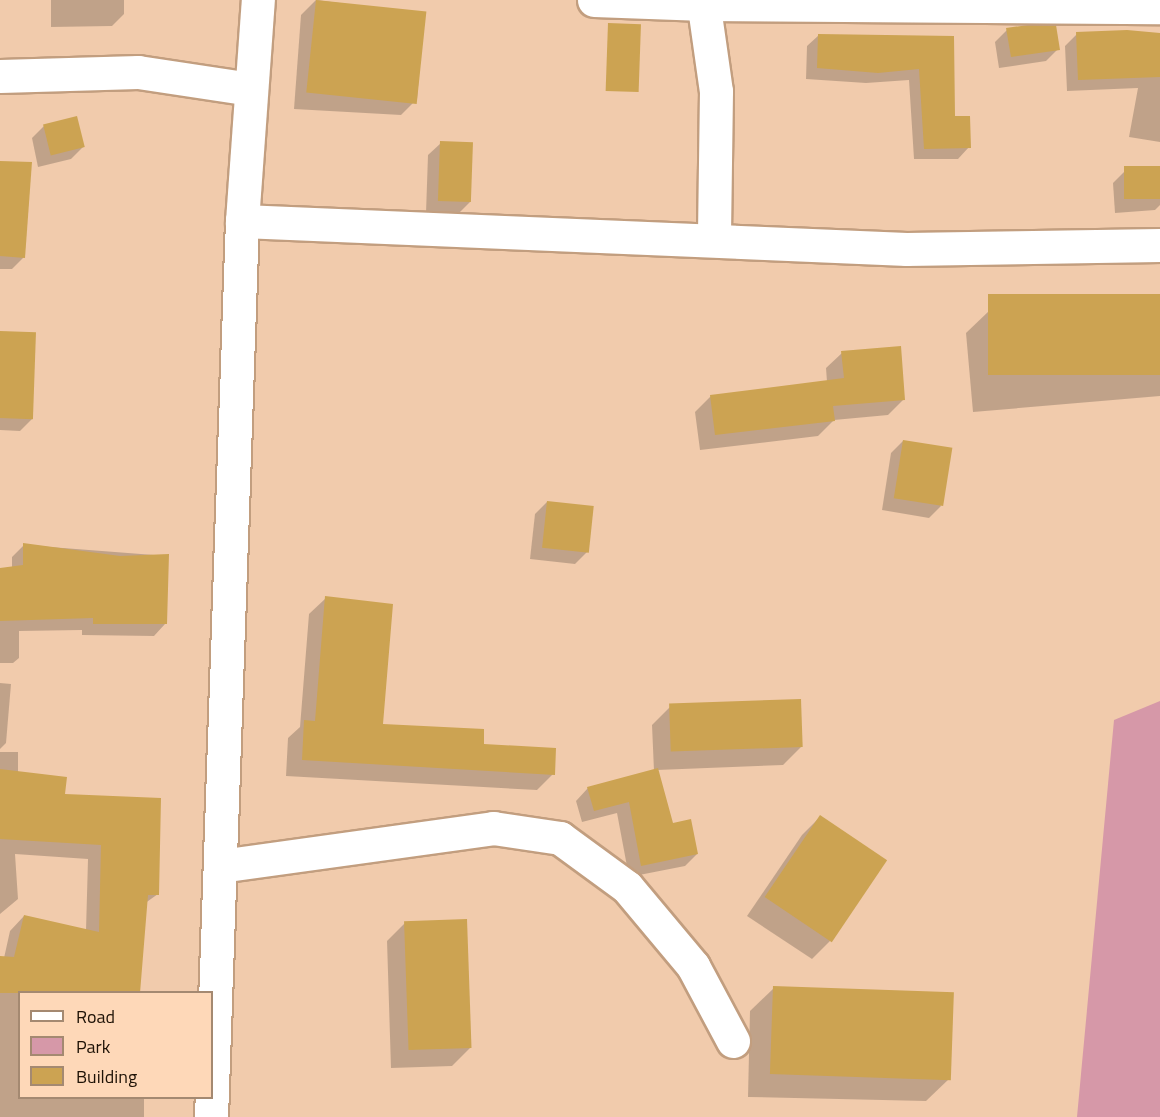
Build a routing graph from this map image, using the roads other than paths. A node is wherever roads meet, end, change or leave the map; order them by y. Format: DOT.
graph roads {
  1 [pos="258,0"];
  2 [pos="594,0"];
  3 [pos="704,2"];
  4 [pos="1160,7"];
  5 [pos="0,76"];
  6 [pos="251,89"];
  7 [pos="242,221"];
  8 [pos="714,239"];
  9 [pos="1160,245"];
  10 [pos="220,866"];
  11 [pos="733,1041"];
  12 [pos="213,1061"];
  13 [pos="212,1099"];
  14 [pos="211,1117"];
  1 -- 6 [label="street"];
  2 -- 3 [label="street"];
  3 -- 4 [label="street"];
  3 -- 8 [label="street"];
  5 -- 6 [label="street"];
  6 -- 7 [label="street"];
  7 -- 8 [label="street"];
  7 -- 10 [label="street"];
  8 -- 9 [label="street"];
  10 -- 11 [label="street"];
  10 -- 12 [label="street"];
  13 -- 14 [label="street"];
}
